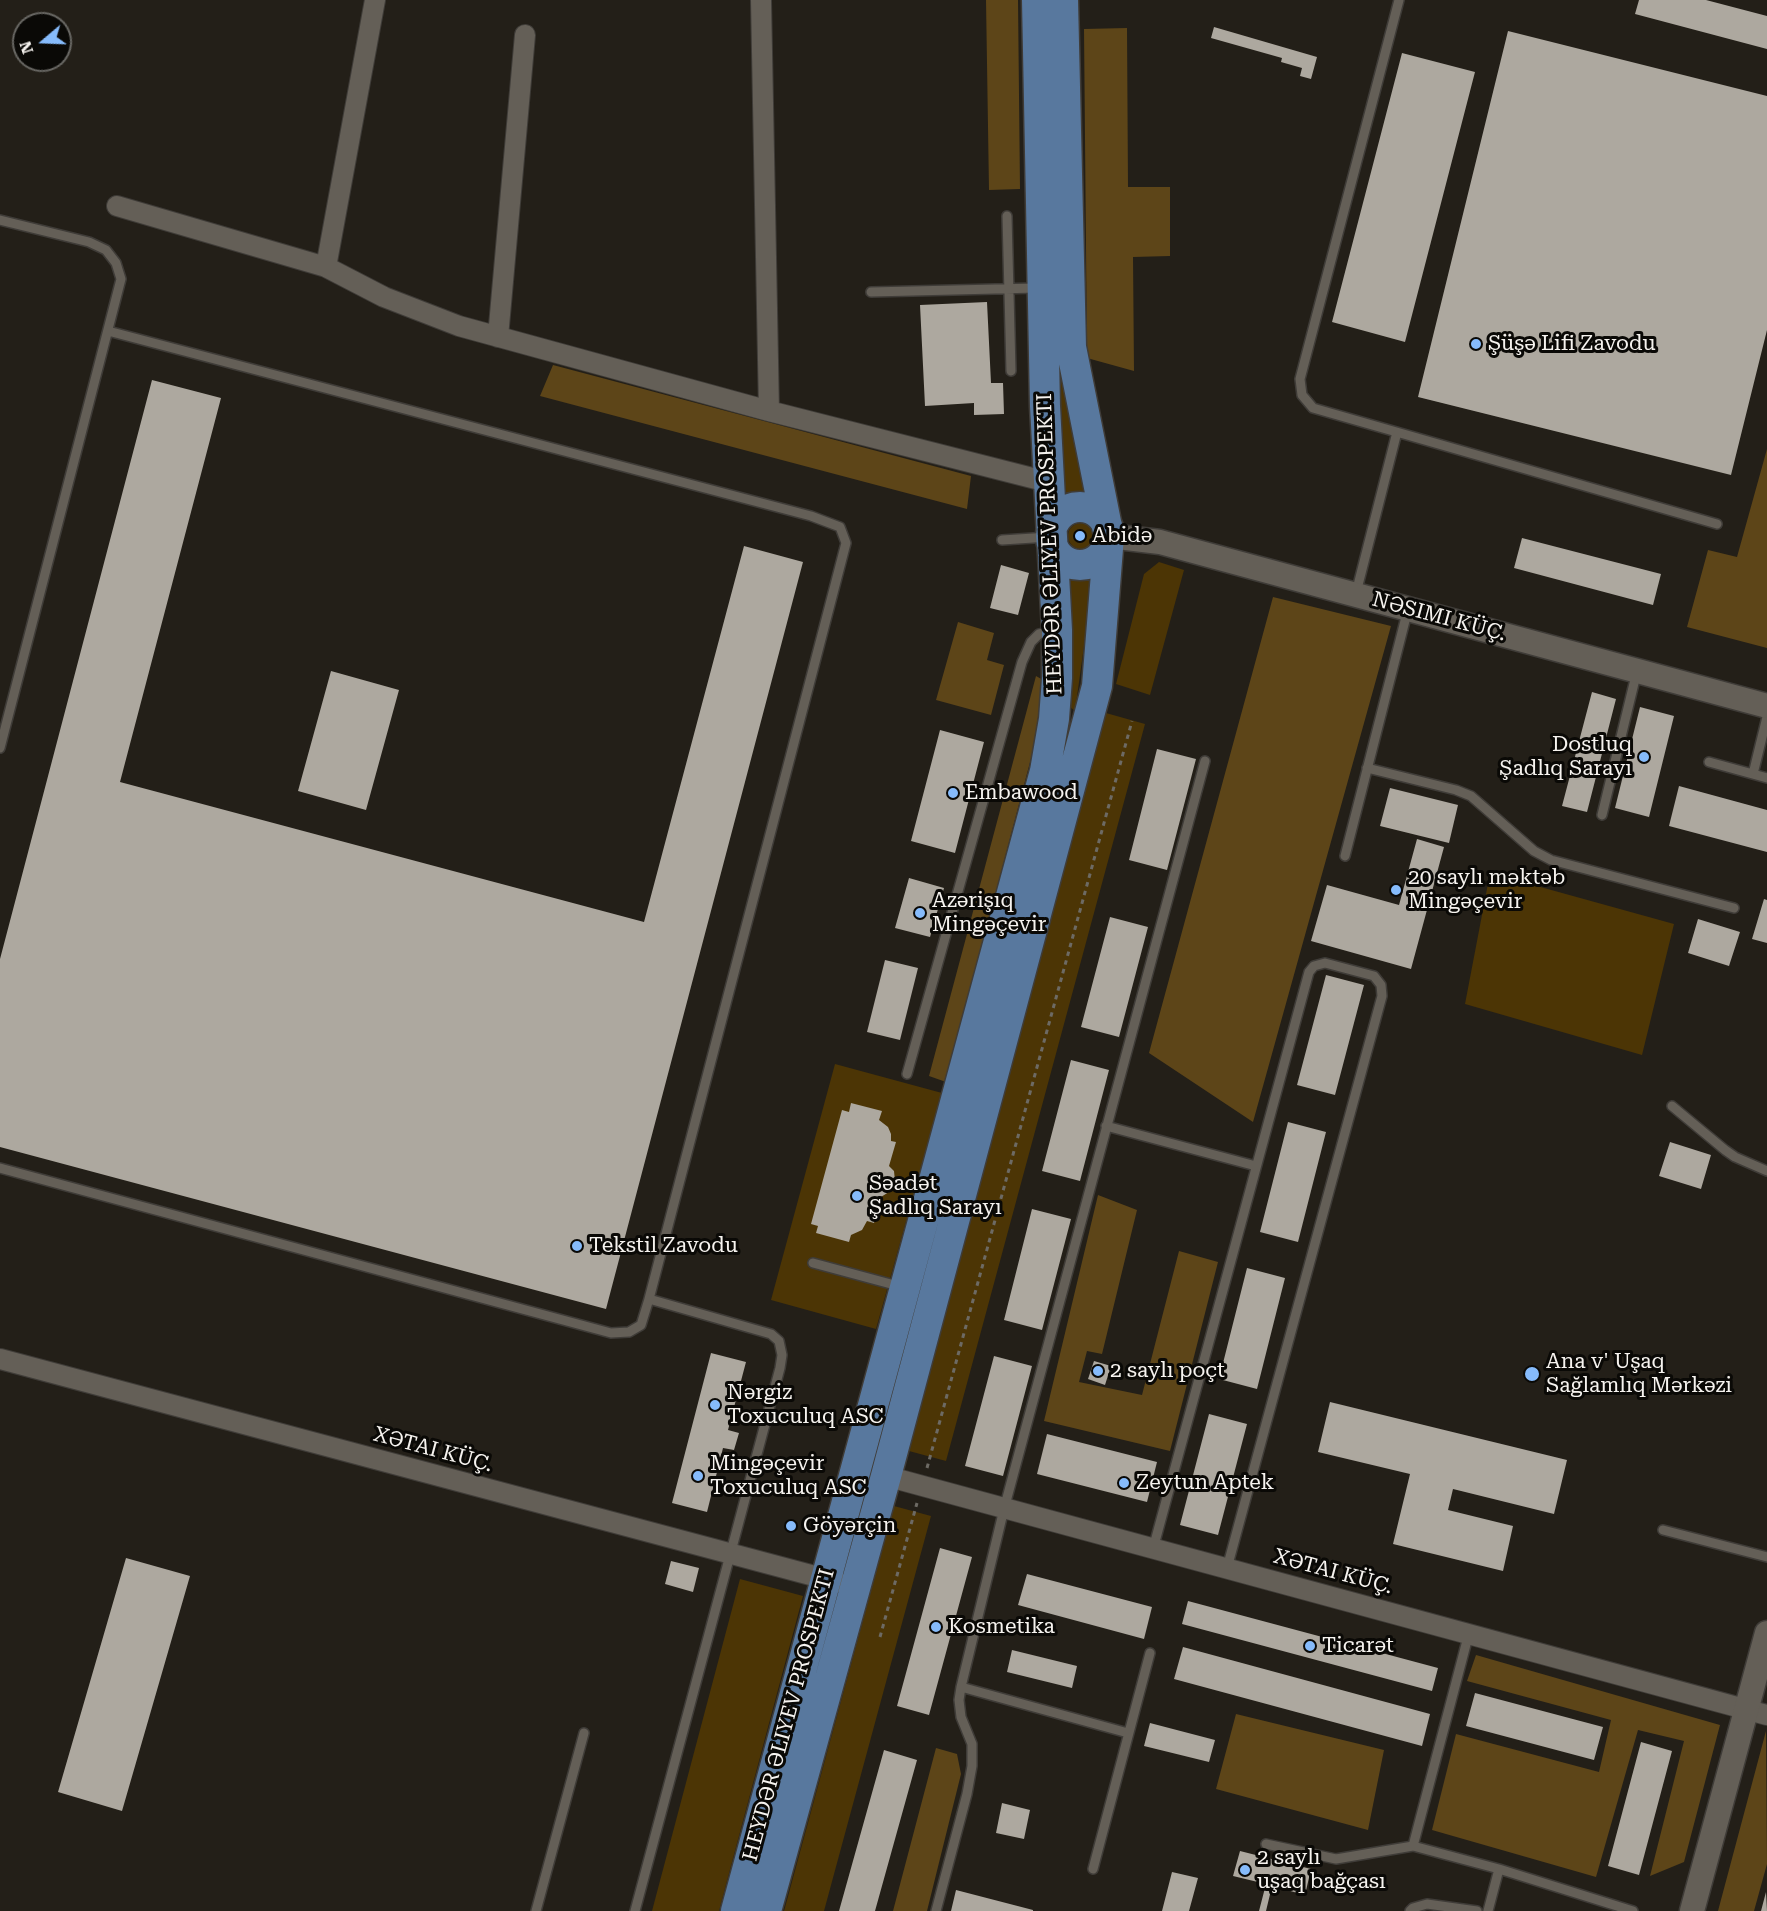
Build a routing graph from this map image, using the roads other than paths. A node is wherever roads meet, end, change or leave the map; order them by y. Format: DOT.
graph roads {
  1 [pos="375,0"];
  2 [pos="761,0"];
  3 [pos="1036,0"];
  4 [pos="1063,0"];
  5 [pos="1399,0"];
  6 [pos="525,35"];
  7 [pos="117,206"];
  8 [pos="1006,216"];
  9 [pos="0,220"];
  10 [pos="326,267"];
  11 [pos="1009,288"];
  12 [pos="1043,288"];
  13 [pos="871,292"];
  14 [pos="108,331"];
  15 [pos="498,337"];
  16 [pos="1011,371"];
  17 [pos="769,411"];
  18 [pos="1397,432"];
  19 [pos="1048,482"];
  20 [pos="1717,524"];
  21 [pos="1108,532"];
  22 [pos="1051,537"];
  23 [pos="1002,540"];
  24 [pos="1356,595"];
  25 [pos="1408,609"];
  26 [pos="1057,630"];
  27 [pos="1637,671"];
  28 [pos="1767,706"];
  29 [pos="1767,717"];
  30 [pos="0,748"];
  31 [pos="1205,761"];
  32 [pos="1709,762"];
  33 [pos="1367,768"];
  34 [pos="1753,774"];
  35 [pos="1767,778"];
  36 [pos="1602,815"];
  37 [pos="1345,856"];
  38 [pos="1734,908"];
  39 [pos="907,1074"];
  40 [pos="1672,1106"];
  41 [pos="1106,1126"];
  42 [pos="1256,1167"];
  43 [pos="0,1168"];
  44 [pos="1767,1171"];
  45 [pos="813,1263"];
  46 [pos="905,1288"];
  47 [pos="649,1299"];
  48 [pos="0,1359"];
  49 [pos="886,1476"];
  50 [pos="1004,1509"];
  51 [pos="1663,1530"];
  52 [pos="1153,1549"];
  53 [pos="731,1554"];
  54 [pos="1767,1557"];
  55 [pos="1227,1568"];
  56 [pos="840,1583"];
  57 [pos="1469,1633"];
  58 [pos="1767,1633"];
  59 [pos="1150,1653"];
  60 [pos="961,1687"];
  61 [pos="1757,1712"];
  62 [pos="584,1732"];
  63 [pos="1128,1732"];
  64 [pos="1266,1844"];
  65 [pos="1413,1846"];
  66 [pos="1093,1869"];
  67 [pos="1499,1869"];
  68 [pos="536,1911"];
  69 [pos="635,1911"];
  70 [pos="736,1911"];
  71 [pos="766,1911"];
  72 [pos="936,1911"];
  73 [pos="1410,1911"];
  74 [pos="1477,1911"];
  75 [pos="1488,1911"];
  76 [pos="1633,1911"];
  77 [pos="1692,1911"];
  1 -- 10 [label="street"];
  2 -- 17 [label="street"];
  3 -- 12 [label="main road, HEYDƏR ƏLIYEV PROSPEKTI"];
  4 -- 21 [label="main road, HEYDƏR ƏLIYEV PROSPEKTI"];
  5 -- 18 [label="lane"];
  6 -- 15 [label="street"];
  7 -- 10 [label="street"];
  8 -- 11 [label="lane"];
  9 -- 14 [label="lane"];
  10 -- 15 [label="street"];
  11 -- 12 [label="lane"];
  11 -- 13 [label="lane"];
  11 -- 16 [label="lane"];
  12 -- 19 [label="main road, HEYDƏR ƏLIYEV PROSPEKTI"];
  14 -- 30 [label="lane"];
  14 -- 47 [label="lane"];
  15 -- 17 [label="street"];
  17 -- 19 [label="street"];
  18 -- 20 [label="lane"];
  18 -- 24 [label="lane"];
  19 -- 22 [label="main road, HEYDƏR ƏLIYEV PROSPEKTI"];
  21 -- 22 [label="main road"];
  21 -- 22 [label="main road"];
  21 -- 24 [label="street, NƏSIMI KÜÇ."];
  21 -- 49 [label="main road, HEYDƏR ƏLIYEV PROSPEKTI"];
  22 -- 23 [label="lane"];
  22 -- 26 [label="main road, HEYDƏR ƏLIYEV PROSPEKTI"];
  24 -- 25 [label="street, NƏSIMI KÜÇ."];
  25 -- 27 [label="street, NƏSIMI KÜÇ."];
  25 -- 33 [label="lane"];
  26 -- 39 [label="lane"];
  26 -- 46 [label="main road, HEYDƏR ƏLIYEV PROSPEKTI"];
  27 -- 28 [label="street, NƏSIMI KÜÇ."];
  27 -- 36 [label="lane"];
  29 -- 34 [label="lane"];
  31 -- 41 [label="lane"];
  32 -- 34 [label="lane"];
  33 -- 37 [label="lane"];
  33 -- 38 [label="lane"];
  34 -- 35 [label="lane"];
  40 -- 44 [label="lane"];
  41 -- 42 [label="lane"];
  41 -- 50 [label="lane"];
  42 -- 52 [label="lane"];
  42 -- 55 [label="lane"];
  43 -- 47 [label="lane"];
  45 -- 46 [label="lane"];
  46 -- 56 [label="main road, HEYDƏR ƏLIYEV PROSPEKTI"];
  47 -- 53 [label="lane"];
  48 -- 53 [label="street, XƏTAI KÜÇ."];
  49 -- 50 [label="street, XƏTAI KÜÇ."];
  49 -- 56 [label="main road, HEYDƏR ƏLIYEV PROSPEKTI"];
  50 -- 52 [label="street, XƏTAI KÜÇ."];
  50 -- 60 [label="lane"];
  51 -- 54 [label="lane"];
  52 -- 55 [label="street, XƏTAI KÜÇ."];
  53 -- 56 [label="street, XƏTAI KÜÇ."];
  53 -- 69 [label="lane"];
  55 -- 57 [label="street, XƏTAI KÜÇ."];
  56 -- 70 [label="main road, HEYDƏR ƏLIYEV PROSPEKTI"];
  56 -- 71 [label="main road, HEYDƏR ƏLIYEV PROSPEKTI"];
  57 -- 61 [label="street, XƏTAI KÜÇ."];
  57 -- 65 [label="lane"];
  58 -- 61 [label="street"];
  59 -- 63 [label="lane"];
  60 -- 63 [label="lane"];
  60 -- 72 [label="lane"];
  61 -- 77 [label="street"];
  62 -- 68 [label="lane"];
  63 -- 66 [label="lane"];
  64 -- 65 [label="lane"];
  65 -- 67 [label="lane"];
  67 -- 75 [label="lane"];
  67 -- 76 [label="lane"];
  73 -- 74 [label="lane"];
}
